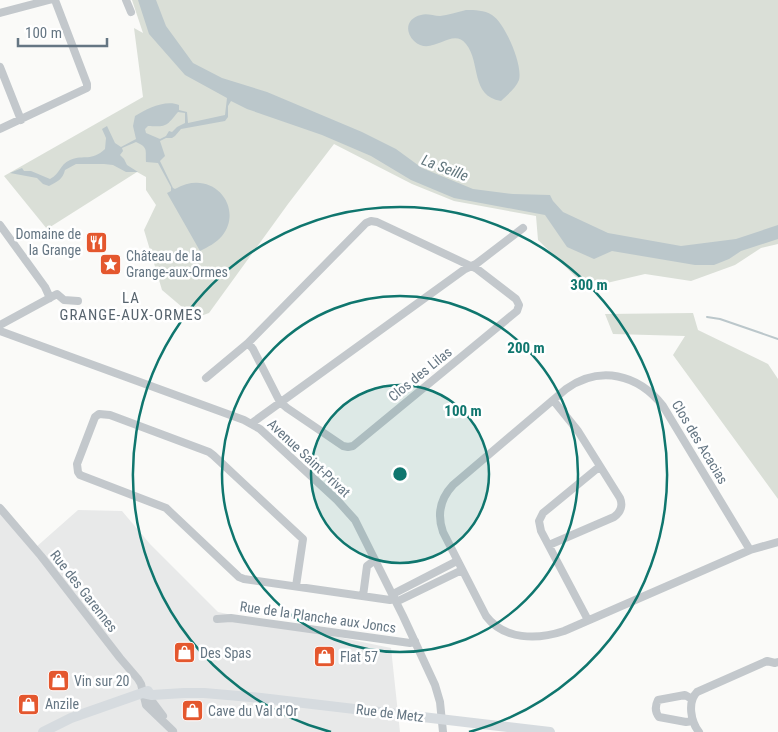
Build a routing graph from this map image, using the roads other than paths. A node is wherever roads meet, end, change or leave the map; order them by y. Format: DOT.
graph roads {
  1 [pos="49,0"];
  2 [pos="54,0"];
  3 [pos="126,0"];
  4 [pos="131,12"];
  5 [pos="0,13"];
  6 [pos="0,67"];
  7 [pos="21,120"];
  8 [pos="0,129"];
  9 [pos="0,225"];
  10 [pos="523,228"];
  11 [pos="470,266"];
  12 [pos="50,298"];
  13 [pos="78,301"];
  14 [pos="1,326"];
  15 [pos="248,343"];
  16 [pos="206,378"];
  17 [pos="553,400"];
  18 [pos="280,402"];
  19 [pos="252,424"];
  20 [pos="600,467"];
  21 [pos="0,508"];
  22 [pos="778,542"];
  23 [pos="549,545"];
  24 [pos="750,550"];
  25 [pos="375,560"];
  26 [pos="458,561"];
  27 [pos="462,570"];
  28 [pos="296,586"];
  29 [pos="363,596"];
  30 [pos="394,598"];
  31 [pos="217,619"];
  32 [pos="588,620"];
  33 [pos="415,641"];
  34 [pos="778,662"];
  35 [pos="143,693"];
  36 [pos="692,699"];
  37 [pos="441,720"];
  38 [pos="693,721"];
  39 [pos="43,732"];
  40 [pos="174,732"];
  41 [pos="443,732"];
  42 [pos="550,732"];
  43 [pos="699,732"];
  1 -- 5 [label="street"];
  2 -- 7 [label="street"];
  3 -- 4 [label="street"];
  6 -- 7 [label="street"];
  7 -- 8 [label="street"];
  9 -- 12 [label="street"];
  10 -- 11 [label="street"];
  11 -- 15 [label="street, Clos des Lilas"];
  11 -- 18 [label="street"];
  11 -- 18 [label="street, Clos des Lilas"];
  12 -- 13 [label="street"];
  12 -- 14 [label="street"];
  14 -- 19 [label="street, Avenue Saint-Privat"];
  15 -- 16 [label="street, Clos des Lilas"];
  15 -- 18 [label="street, Clos des Lilas"];
  17 -- 20 [label="street"];
  17 -- 24 [label="street, Clos des Acacias"];
  17 -- 26 [label="street, Clos des Acacias"];
  18 -- 19 [label="street"];
  19 -- 25 [label="street, Avenue Saint-Privat"];
  20 -- 23 [label="street"];
  20 -- 23 [label="street"];
  21 -- 35 [label="street, Rue des Garennes"];
  22 -- 24 [label="street, Clos des Acacias"];
  23 -- 32 [label="street"];
  24 -- 32 [label="street, Clos des Acacias"];
  25 -- 29 [label="street"];
  25 -- 30 [label="street, Avenue Saint-Privat"];
  26 -- 27 [label="street, Clos des Acacias"];
  26 -- 30 [label="street"];
  27 -- 30 [label="street"];
  27 -- 32 [label="street, Clos des Acacias"];
  28 -- 28 [label="street"];
  28 -- 29 [label="street"];
  29 -- 30 [label="street"];
  30 -- 33 [label="street, Avenue Saint-Privat"];
  31 -- 33 [label="street, Rue de la Planche aux Joncs"];
  33 -- 37 [label="street, Avenue Saint-Privat"];
  34 -- 36 [label="street"];
  35 -- 37 [label="main road, Rue de Metz"];
  35 -- 39 [label="main road, Rue de Metz"];
  35 -- 40 [label="street, Rue des Garennes"];
  36 -- 38 [label="street"];
  36 -- 38 [label="street"];
  37 -- 41 [label="street, Avenue Saint-Privat"];
  37 -- 42 [label="main road, Rue de Metz"];
  38 -- 43 [label="street"];
}
